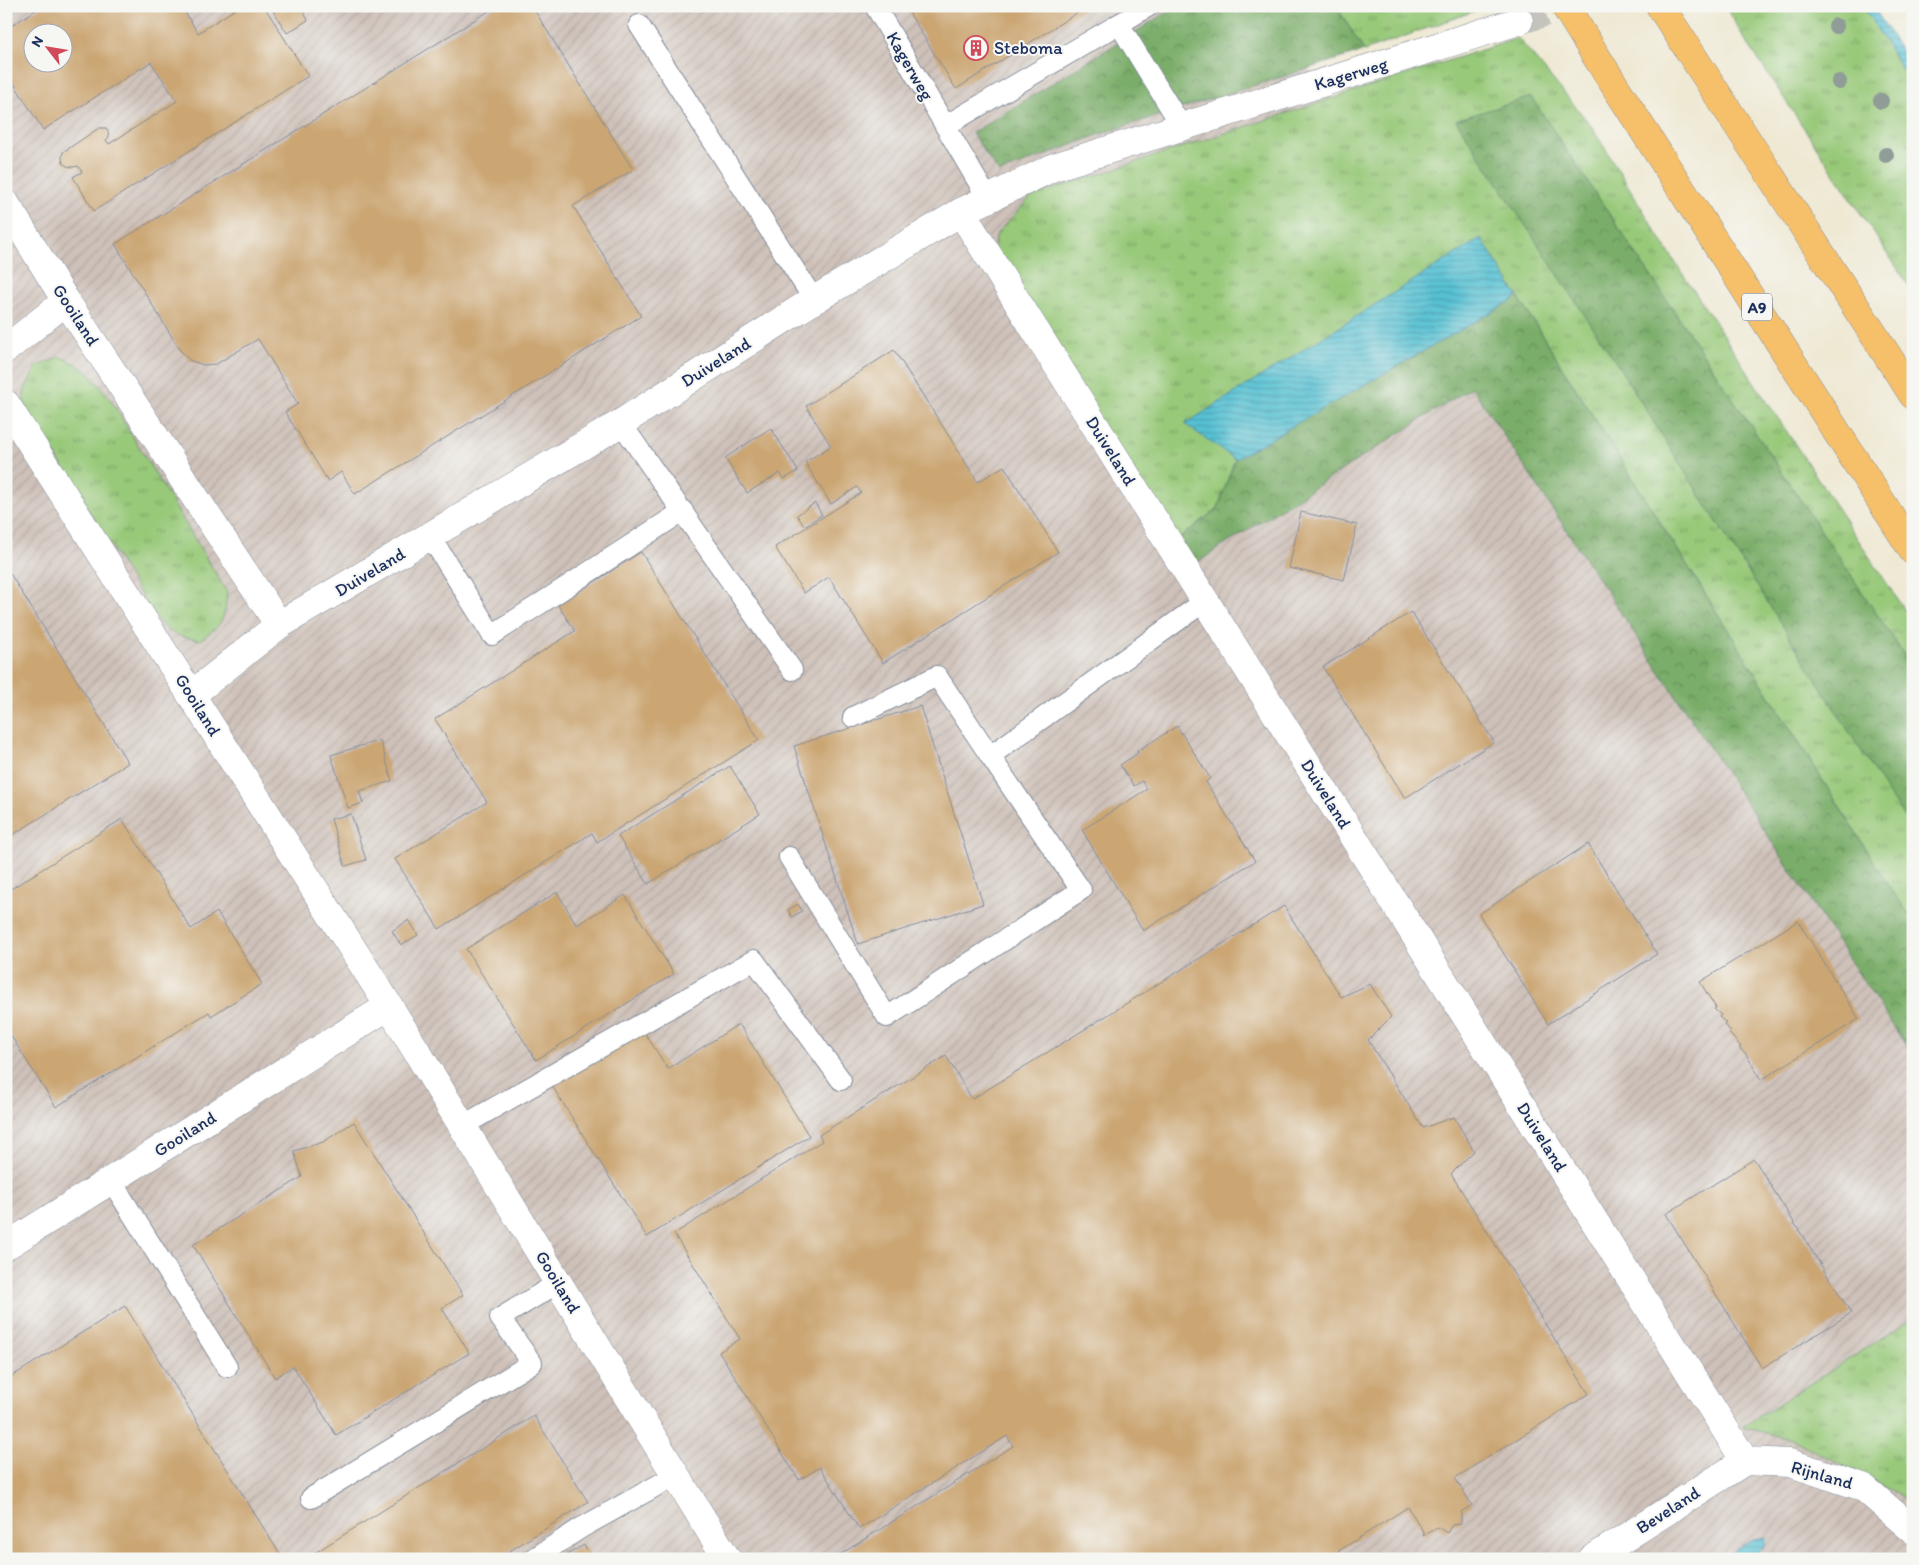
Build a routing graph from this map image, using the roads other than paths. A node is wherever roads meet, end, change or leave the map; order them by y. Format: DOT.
graph roads {
  1 [pos="875,6"];
  2 [pos="1149,6"];
  3 [pos="1565,6"];
  4 [pos="1660,6"];
  5 [pos="1519,21"];
  6 [pos="1119,24"];
  7 [pos="639,25"];
  8 [pos="945,126"];
  9 [pos="1182,127"];
  10 [pos="988,199"];
  11 [pos="6,204"];
  12 [pos="961,212"];
  13 [pos="814,300"];
  14 [pos="66,301"];
  15 [pos="6,349"];
  16 [pos="1913,395"];
  17 [pos="6,404"];
  18 [pos="621,423"];
  19 [pos="683,511"];
  20 [pos="430,536"];
  21 [pos="1913,550"];
  22 [pos="1205,601"];
  23 [pos="280,625"];
  24 [pos="792,670"];
  25 [pos="191,694"];
  26 [pos="854,717"];
  27 [pos="990,756"];
  28 [pos="789,857"];
  29 [pos="389,1006"];
  30 [pos="841,1080"];
  31 [pos="462,1126"];
  32 [pos="111,1180"];
  33 [pos="6,1246"];
  34 [pos="558,1283"];
  35 [pos="227,1366"];
  36 [pos="1745,1461"];
  37 [pos="676,1475"];
  38 [pos="311,1498"];
  39 [pos="1913,1530"];
  40 [pos="533,1559"];
  41 [pos="727,1559"];
  42 [pos="1592,1559"];
  1 -- 8 [label="lane, Kagerweg"];
  2 -- 6 [label="lane"];
  3 -- 21 [label="highway, A9, bridge"];
  4 -- 16 [label="highway"];
  5 -- 9 [label="street, Kagerweg"];
  6 -- 8 [label="lane"];
  6 -- 9 [label="lane"];
  7 -- 13 [label="lane"];
  8 -- 10 [label="lane, Kagerweg"];
  9 -- 10 [label="street, Kagerweg"];
  10 -- 12 [label="street, Kagerweg"];
  11 -- 14 [label="street, Gooiland"];
  12 -- 13 [label="street, Duiveland"];
  12 -- 22 [label="street, Duiveland"];
  13 -- 18 [label="street, Duiveland"];
  14 -- 15 [label="street"];
  14 -- 23 [label="street, Gooiland"];
  17 -- 25 [label="street, Gooiland"];
  18 -- 19 [label="lane"];
  18 -- 20 [label="street, Duiveland"];
  19 -- 20 [label="lane"];
  19 -- 24 [label="lane"];
  20 -- 23 [label="street, Duiveland"];
  22 -- 27 [label="lane"];
  22 -- 36 [label="street, Duiveland"];
  23 -- 25 [label="street, Duiveland"];
  25 -- 29 [label="street, Gooiland"];
  26 -- 27 [label="lane"];
  27 -- 28 [label="lane"];
  29 -- 31 [label="street, Gooiland"];
  29 -- 32 [label="street, Gooiland"];
  30 -- 31 [label="lane"];
  31 -- 34 [label="street, Gooiland"];
  32 -- 33 [label="street, Gooiland"];
  32 -- 35 [label="lane"];
  34 -- 37 [label="street, Gooiland"];
  34 -- 38 [label="lane"];
  36 -- 39 [label="street, Rijnland"];
  36 -- 42 [label="street, Beveland"];
  37 -- 40 [label="lane"];
  37 -- 41 [label="street, Gooiland"];
}
